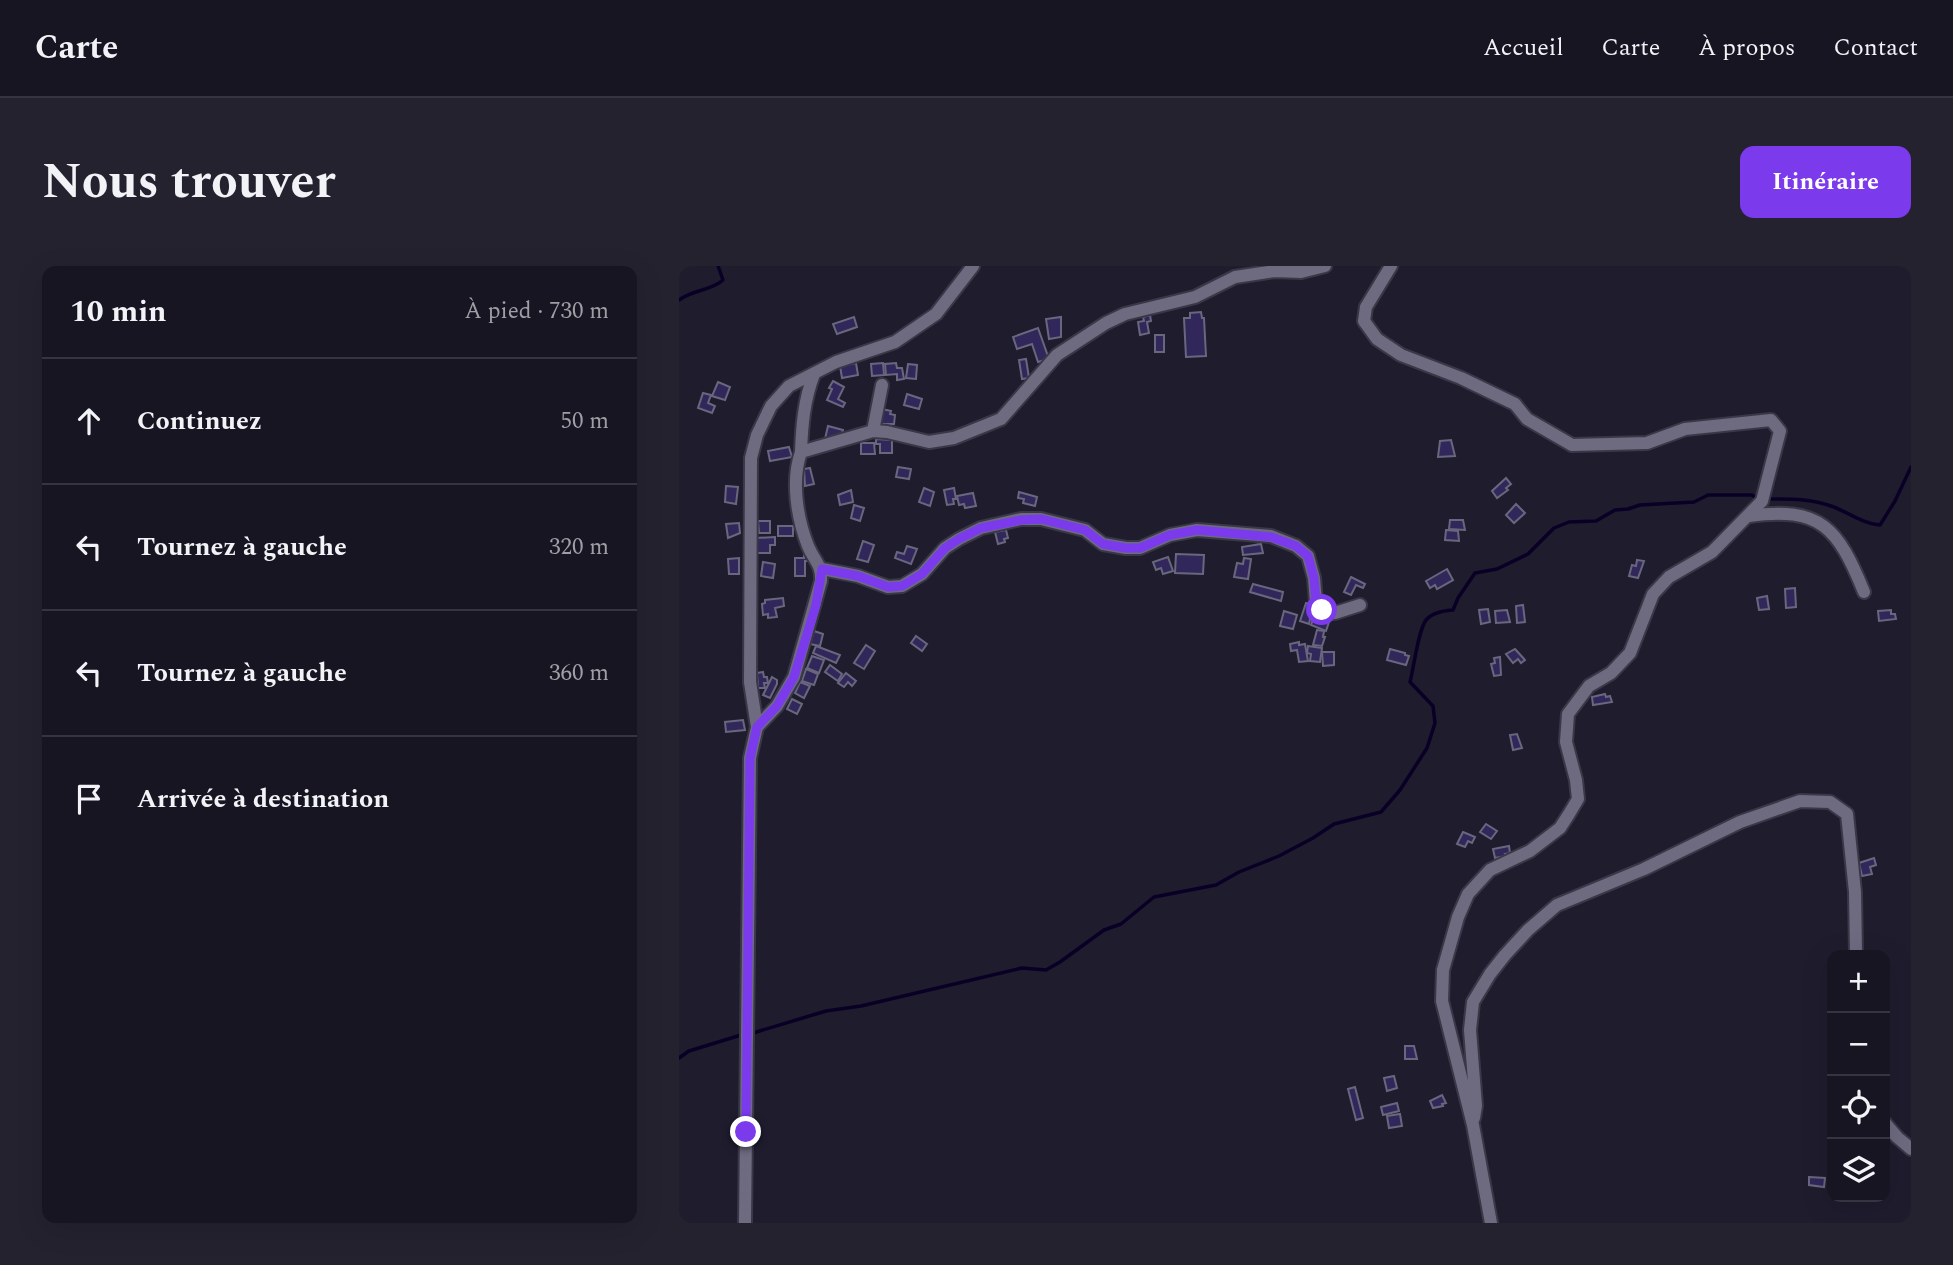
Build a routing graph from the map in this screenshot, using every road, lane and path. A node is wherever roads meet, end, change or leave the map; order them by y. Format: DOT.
graph roads {
  1 [pos="973,266"];
  2 [pos="1325,266"];
  3 [pos="1391,266"];
  4 [pos="814,374"];
  5 [pos="882,385"];
  6 [pos="873,432"];
  7 [pos="801,452"];
  8 [pos="1749,516"];
  9 [pos="822,569"];
  10 [pos="1864,592"];
  11 [pos="1360,605"];
  12 [pos="757,727"];
  13 [pos="1856,950"];
  14 [pos="1473,1125"];
  15 [pos="1890,1129"];
  16 [pos="1911,1149"];
  17 [pos="745,1223"];
  18 [pos="1491,1223"];
  1 -- 4 [label="street"];
  2 -- 6 [label="street"];
  3 -- 8 [label="street"];
  4 -- 7 [label="street"];
  4 -- 12 [label="street"];
  5 -- 6 [label="street"];
  6 -- 7 [label="street"];
  7 -- 9 [label="street"];
  8 -- 10 [label="street"];
  8 -- 14 [label="street"];
  9 -- 11 [label="street"];
  9 -- 12 [label="street"];
  12 -- 17 [label="street"];
  13 -- 14 [label="street"];
  14 -- 18 [label="street"];
  15 -- 16 [label="street"];
}
